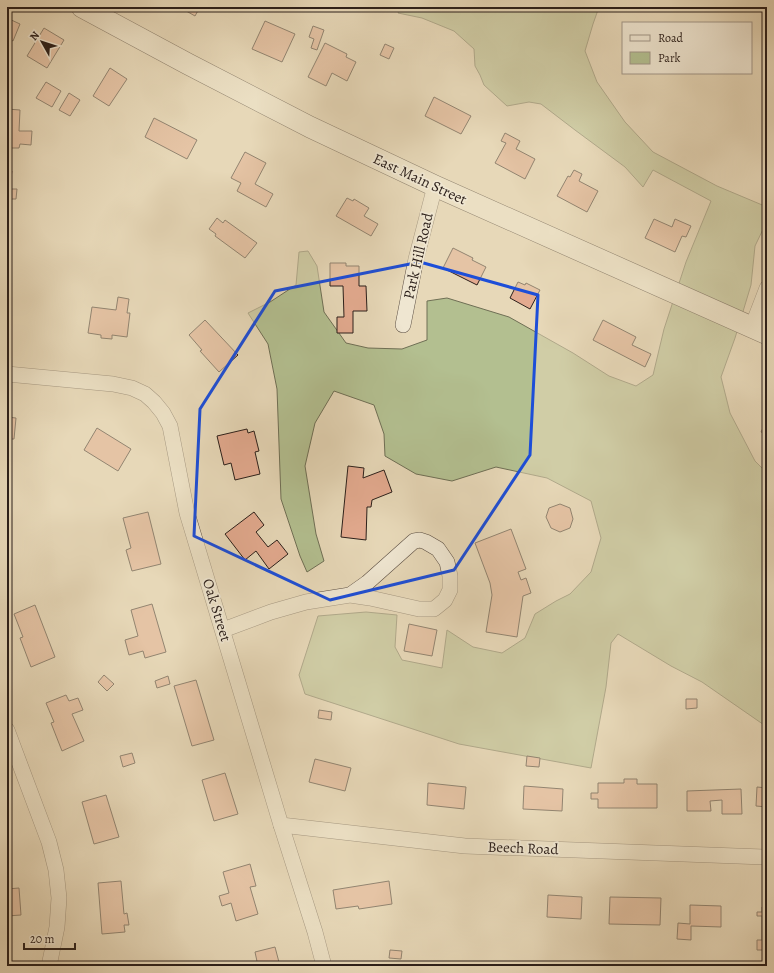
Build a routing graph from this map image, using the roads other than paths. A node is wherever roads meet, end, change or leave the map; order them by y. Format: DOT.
graph roads {
  1 [pos="82,7"];
  2 [pos="435,186"];
  3 [pos="767,288"];
  4 [pos="403,325"];
  5 [pos="759,331"];
  6 [pos="7,374"];
  7 [pos="350,595"];
  8 [pos="223,630"];
  9 [pos="7,730"];
  10 [pos="281,825"];
  11 [pos="767,856"];
  12 [pos="49,966"];
  13 [pos="324,966"];
  1 -- 2 [label="main road, East Main Street"];
  2 -- 4 [label="street, Park Hill Road"];
  2 -- 5 [label="main road, East Main Street"];
  3 -- 5 [label="street"];
  6 -- 8 [label="street, Oak Street"];
  7 -- 7 [label="street"];
  7 -- 8 [label="street"];
  8 -- 10 [label="street, Oak Street"];
  9 -- 12 [label="street"];
  10 -- 11 [label="street, Beech Road"];
  10 -- 13 [label="street, Oak Street"];
}
